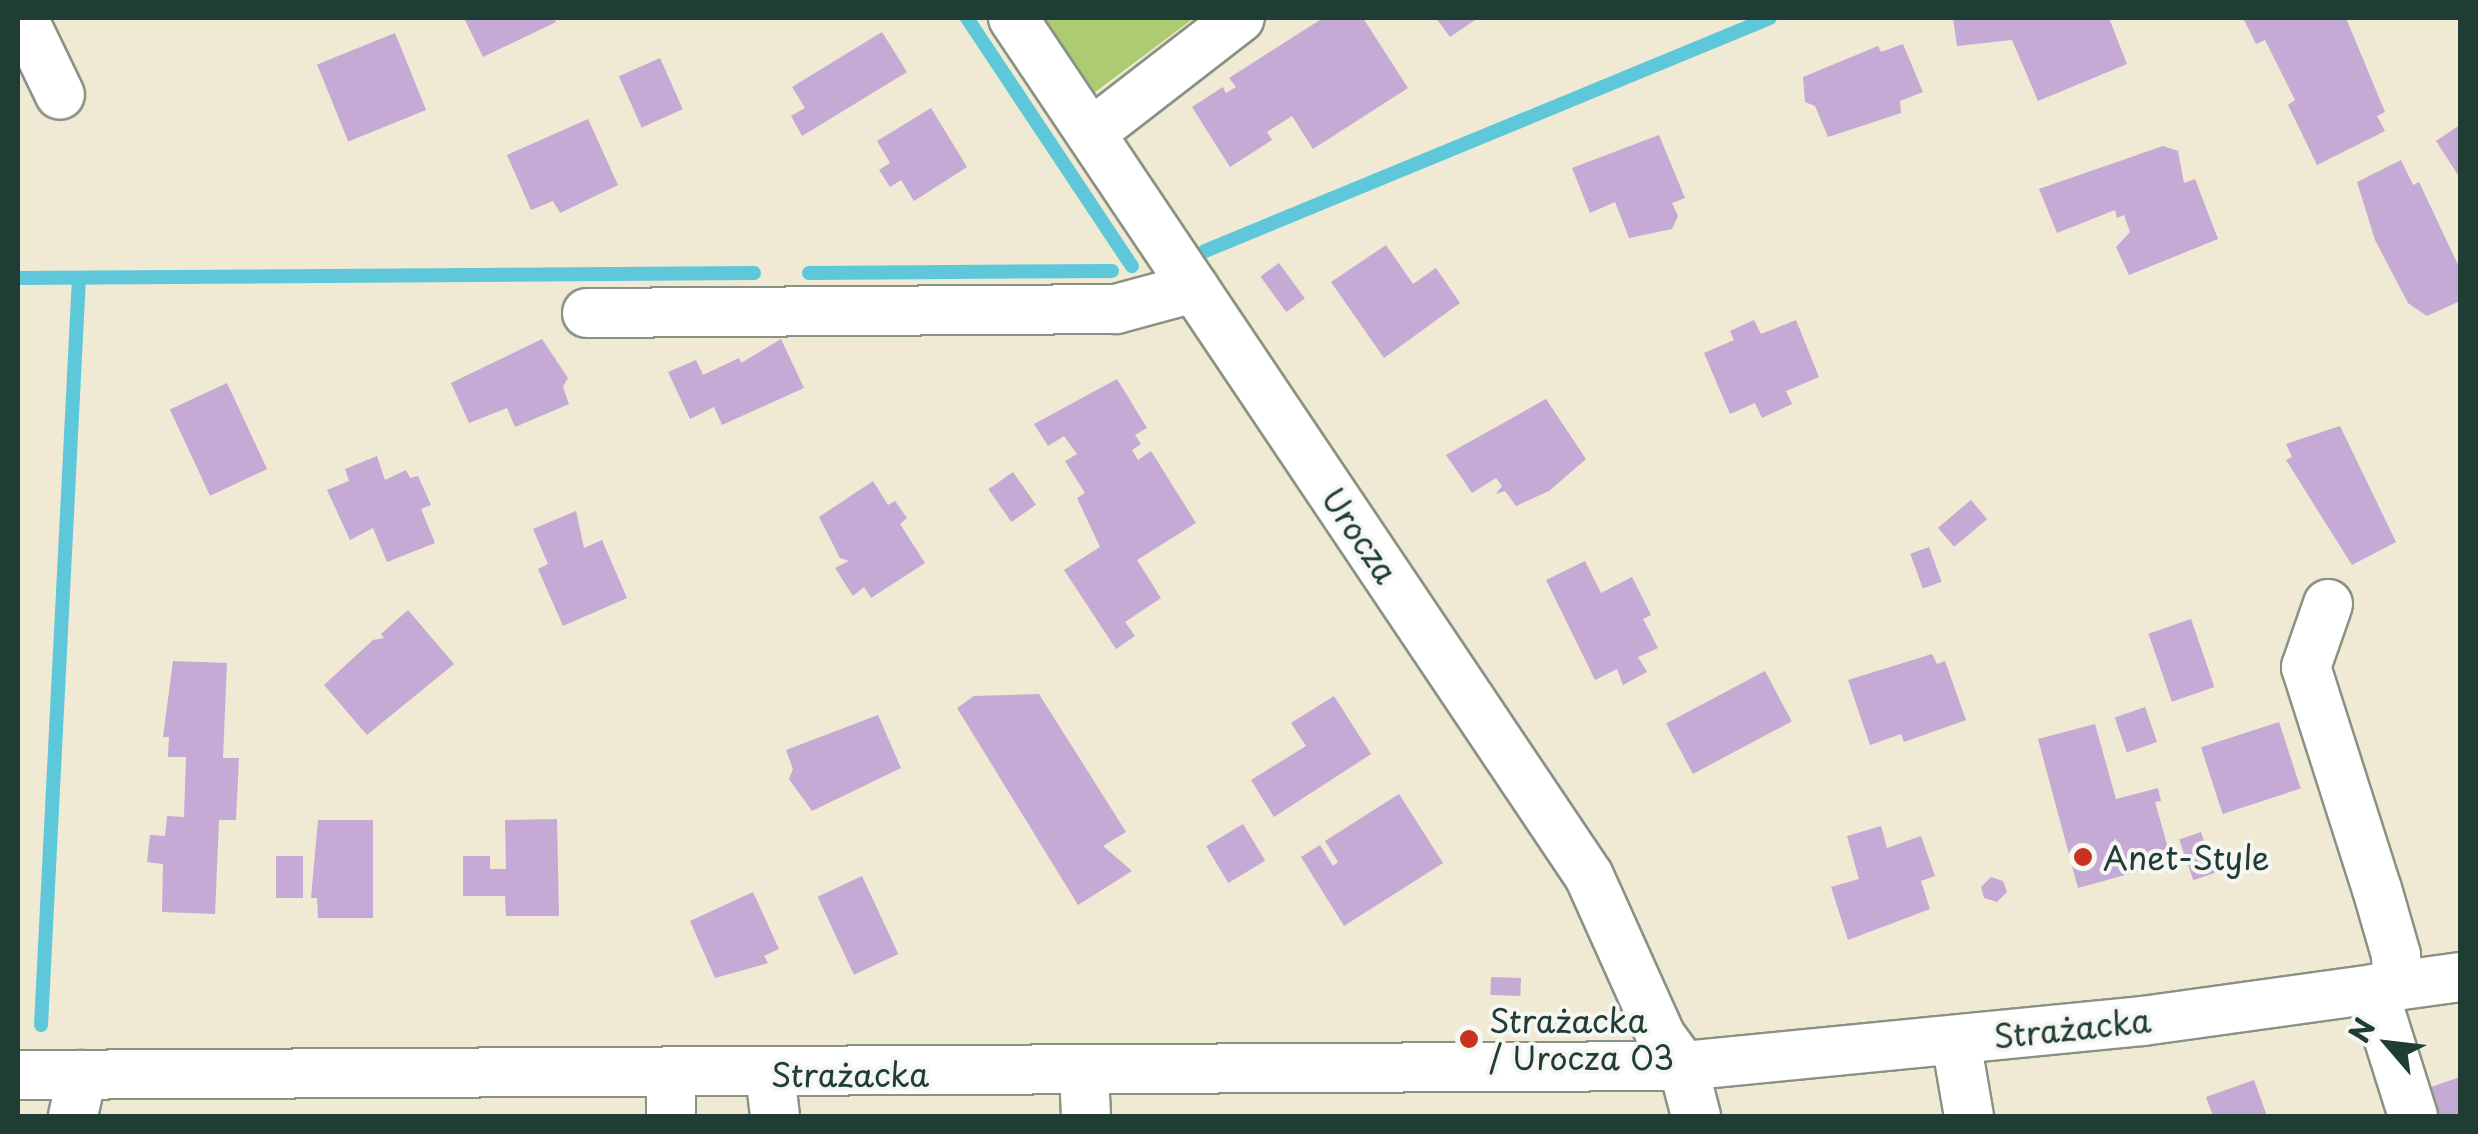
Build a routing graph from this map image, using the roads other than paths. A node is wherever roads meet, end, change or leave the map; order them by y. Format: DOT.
graph roads {
  1 [pos="23,18"];
  2 [pos="1014,18"];
  3 [pos="1240,18"];
  4 [pos="60,95"];
  5 [pos="1091,133"];
  6 [pos="1194,288"];
  7 [pos="587,313"];
  8 [pos="2328,604"];
  9 [pos="2460,978"];
  10 [pos="2385,987"];
  11 [pos="1956,1041"];
  12 [pos="1682,1066"];
  13 [pos="18,1076"];
  14 [pos="671,1095"];
  15 [pos="773,1095"];
  16 [pos="1085,1095"];
  17 [pos="77,1096"];
  18 [pos="1696,1116"];
  19 [pos="1968,1116"];
  20 [pos="2413,1116"];
  1 -- 4 [label="street"];
  2 -- 5 [label="street, Urocza"];
  3 -- 5 [label="street"];
  5 -- 6 [label="street, Urocza"];
  6 -- 7 [label="street"];
  6 -- 12 [label="street, Urocza"];
  8 -- 10 [label="street"];
  9 -- 10 [label="street, Strażacka"];
  10 -- 11 [label="street, Strażacka"];
  10 -- 20 [label="street"];
  11 -- 12 [label="street, Strażacka"];
  11 -- 19 [label="street"];
  12 -- 16 [label="street, Strażacka"];
  12 -- 18 [label="street"];
  13 -- 17 [label="street, Strażacka"];
  14 -- 15 [label="street, Strażacka"];
  14 -- 17 [label="street, Strażacka"];
  15 -- 16 [label="street, Strażacka"];
}
